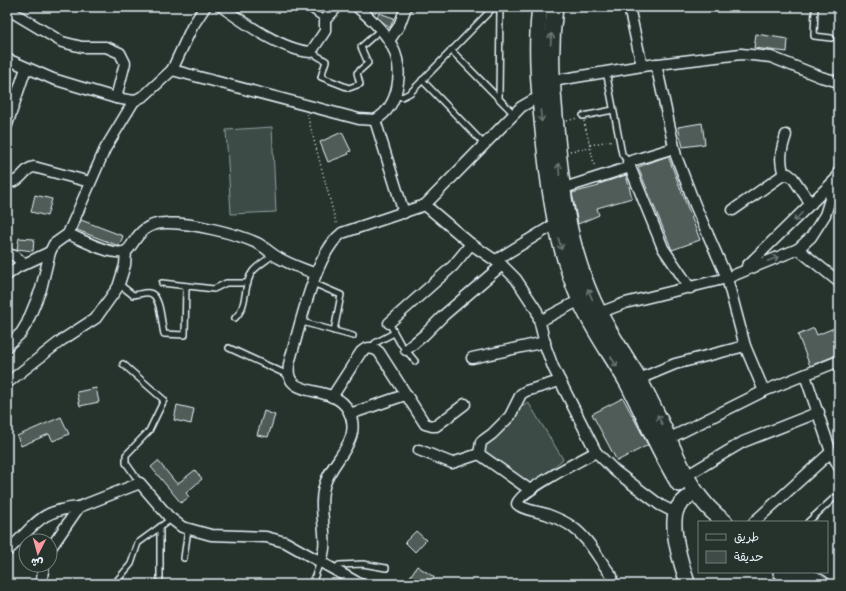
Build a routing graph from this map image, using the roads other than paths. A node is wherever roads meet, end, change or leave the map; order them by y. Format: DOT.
graph roads {
  1 [pos="205,7"];
  2 [pos="222,7"];
  3 [pos="307,7"];
  4 [pos="337,7"];
  5 [pos="357,7"];
  6 [pos="406,7"];
  7 [pos="494,7"];
  8 [pos="500,7"];
  9 [pos="540,7"];
  10 [pos="555,7"];
  11 [pos="629,7"];
  12 [pos="815,7"];
  13 [pos="7,9"];
  14 [pos="325,20"];
  15 [pos="380,30"];
  16 [pos="831,38"];
  17 [pos="389,41"];
  18 [pos="451,50"];
  19 [pos="311,52"];
  20 [pos="7,59"];
  21 [pos="656,64"];
  22 [pos="642,66"];
  23 [pos="26,68"];
  24 [pos="172,70"];
  25 [pos="606,71"];
  26 [pos="422,80"];
  27 [pos="839,82"];
  28 [pos="545,90"];
  29 [pos="395,95"];
  30 [pos="116,98"];
  31 [pos="499,98"];
  32 [pos="134,101"];
  33 [pos="613,110"];
  34 [pos="514,114"];
  35 [pos="583,116"];
  36 [pos="375,120"];
  37 [pos="7,125"];
  38 [pos="786,135"];
  39 [pos="484,144"];
  40 [pos="674,148"];
  41 [pos="629,165"];
  42 [pos="784,175"];
  43 [pos="838,177"];
  44 [pos="7,182"];
  45 [pos="90,182"];
  46 [pos="561,189"];
  47 [pos="811,204"];
  48 [pos="425,205"];
  49 [pos="733,210"];
  50 [pos="404,213"];
  51 [pos="555,224"];
  52 [pos="68,234"];
  53 [pos="471,244"];
  54 [pos="798,249"];
  55 [pos="50,252"];
  56 [pos="126,252"];
  57 [pos="7,254"];
  58 [pos="273,255"];
  59 [pos="499,263"];
  60 [pos="24,264"];
  61 [pos="736,274"];
  62 [pos="7,275"];
  63 [pos="314,278"];
  64 [pos="727,278"];
  65 [pos="839,282"];
  66 [pos="162,283"];
  67 [pos="248,283"];
  68 [pos="119,284"];
  69 [pos="186,286"];
  70 [pos="690,288"];
  71 [pos="580,300"];
  72 [pos="599,313"];
  73 [pos="235,318"];
  74 [pos="302,322"];
  75 [pos="389,322"];
  76 [pos="540,322"];
  77 [pos="334,331"];
  78 [pos="394,334"];
  79 [pos="353,336"];
  80 [pos="545,342"];
  81 [pos="7,346"];
  82 [pos="745,346"];
  83 [pos="229,348"];
  84 [pos="372,348"];
  85 [pos="406,350"];
  86 [pos="472,358"];
  87 [pos="839,360"];
  88 [pos="415,361"];
  89 [pos="123,364"];
  90 [pos="288,375"];
  91 [pos="805,375"];
  92 [pos="639,379"];
  93 [pos="560,381"];
  94 [pos="7,383"];
  95 [pos="764,391"];
  96 [pos="405,395"];
  97 [pos="332,397"];
  98 [pos="465,404"];
  99 [pos="819,412"];
  100 [pos="350,414"];
  101 [pos="670,438"];
  102 [pos="419,450"];
  103 [pos="596,452"];
  104 [pos="831,452"];
  105 [pos="479,454"];
  106 [pos="839,467"];
  107 [pos="686,476"];
  108 [pos="140,483"];
  109 [pos="530,490"];
  110 [pos="688,498"];
  111 [pos="834,498"];
  112 [pos="79,507"];
  113 [pos="676,513"];
  114 [pos="171,519"];
  115 [pos="707,521"];
  116 [pos="724,521"];
  117 [pos="755,521"];
  118 [pos="809,521"];
  119 [pos="160,527"];
  120 [pos="188,529"];
  121 [pos="58,537"];
  122 [pos="7,551"];
  123 [pos="184,558"];
  124 [pos="320,562"];
  125 [pos="386,568"];
  126 [pos="335,570"];
  127 [pos="43,573"];
  128 [pos="783,573"];
  129 [pos="804,573"];
  130 [pos="612,576"];
  131 [pos="350,581"];
  132 [pos="41,584"];
  133 [pos="114,584"];
  134 [pos="160,584"];
  135 [pos="312,584"];
  136 [pos="360,584"];
  137 [pos="688,584"];
  138 [pos="800,584"];
  139 [pos="822,584"];
  1 -- 24 [label="street"];
  2 -- 19 [label="street"];
  3 -- 14 [label="lane"];
  4 -- 14 [label="street"];
  5 -- 15 [label="street"];
  6 -- 17 [label="street"];
  7 -- 18 [label="lane"];
  8 -- 31 [label="lane"];
  9 -- 28 [label="main road"];
  28 -- 10 [label="main road, one-way"];
  11 -- 22 [label="street"];
  12 -- 16 [label="lane"];
  13 -- 30 [label="street"];
  14 -- 19 [label="street"];
  15 -- 17 [label="street"];
  15 -- 19 [label="lane"];
  17 -- 29 [label="street"];
  18 -- 26 [label="lane"];
  18 -- 31 [label="lane"];
  20 -- 23 [label="street"];
  21 -- 22 [label="street"];
  21 -- 27 [label="street"];
  21 -- 40 [label="street"];
  22 -- 25 [label="street"];
  23 -- 30 [label="street"];
  23 -- 37 [label="street"];
  24 -- 32 [label="street"];
  24 -- 36 [label="street"];
  25 -- 28 [label="street"];
  25 -- 33 [label="lane"];
  26 -- 29 [label="lane"];
  26 -- 39 [label="lane"];
  28 -- 34 [label="street"];
  46 -- 28 [label="main road, one-way"];
  28 -- 51 [label="main road, one-way"];
  29 -- 36 [label="street"];
  30 -- 32 [label="street"];
  31 -- 34 [label="lane"];
  32 -- 45 [label="street"];
  33 -- 35 [label="lane"];
  33 -- 41 [label="lane"];
  34 -- 39 [label="street"];
  36 -- 50 [label="street"];
  38 -- 42 [label="street"];
  39 -- 48 [label="street"];
  40 -- 41 [label="street"];
  40 -- 64 [label="street"];
  41 -- 46 [label="street"];
  41 -- 70 [label="street"];
  42 -- 47 [label="street"];
  42 -- 49 [label="street"];
  43 -- 47 [label="street"];
  43 -- 54 [label="street"];
  44 -- 45 [label="street"];
  45 -- 52 [label="street"];
  72 -- 46 [label="main road, one-way"];
  47 -- 61 [label="street, one-way"];
  48 -- 50 [label="street"];
  48 -- 53 [label="street"];
  50 -- 63 [label="street"];
  51 -- 59 [label="street"];
  51 -- 71 [label="main road, one-way"];
  52 -- 55 [label="street"];
  52 -- 56 [label="street"];
  53 -- 59 [label="street"];
  53 -- 75 [label="street"];
  61 -- 54 [label="street, one-way"];
  54 -- 65 [label="street"];
  55 -- 60 [label="street"];
  55 -- 81 [label="street"];
  56 -- 58 [label="street"];
  56 -- 68 [label="street"];
  57 -- 60 [label="street"];
  58 -- 63 [label="street"];
  58 -- 67 [label="lane"];
  59 -- 76 [label="street"];
  59 -- 85 [label="street"];
  60 -- 62 [label="street"];
  61 -- 64 [label="street"];
  63 -- 74 [label="street"];
  63 -- 77 [label="lane"];
  64 -- 70 [label="street"];
  64 -- 82 [label="street"];
  66 -- 69 [label="lane"];
  67 -- 69 [label="lane"];
  67 -- 73 [label="lane"];
  68 -- 69 [label="lane"];
  68 -- 94 [label="street"];
  70 -- 72 [label="street"];
  71 -- 76 [label="street"];
  71 -- 110 [label="main road, one-way"];
  72 -- 92 [label="main road"];
  74 -- 77 [label="lane"];
  74 -- 90 [label="street"];
  75 -- 78 [label="lane"];
  76 -- 80 [label="street"];
  77 -- 79 [label="lane"];
  78 -- 84 [label="lane"];
  78 -- 85 [label="lane"];
  80 -- 86 [label="street"];
  80 -- 93 [label="street"];
  82 -- 92 [label="street"];
  82 -- 95 [label="street"];
  83 -- 90 [label="lane"];
  84 -- 96 [label="street"];
  84 -- 97 [label="street"];
  85 -- 88 [label="lane"];
  87 -- 91 [label="street"];
  89 -- 108 [label="lane"];
  90 -- 97 [label="street"];
  91 -- 95 [label="street"];
  91 -- 99 [label="street"];
  101 -- 92 [label="main road, one-way"];
  93 -- 103 [label="street"];
  93 -- 105 [label="street"];
  95 -- 101 [label="street"];
  96 -- 98 [label="street"];
  96 -- 100 [label="street"];
  97 -- 100 [label="street"];
  99 -- 104 [label="street"];
  99 -- 107 [label="street"];
  100 -- 124 [label="street"];
  101 -- 107 [label="main road"];
  102 -- 105 [label="street"];
  103 -- 109 [label="street"];
  103 -- 113 [label="street"];
  104 -- 106 [label="street"];
  104 -- 117 [label="street"];
  105 -- 109 [label="street"];
  107 -- 116 [label="main road"];
  108 -- 112 [label="street"];
  108 -- 114 [label="street"];
  109 -- 130 [label="street"];
  110 -- 113 [label="main road"];
  110 -- 115 [label="main road"];
  111 -- 118 [label="lane"];
  112 -- 121 [label="street"];
  112 -- 122 [label="street"];
  113 -- 137 [label="main road"];
  114 -- 119 [label="lane"];
  114 -- 120 [label="street"];
  119 -- 133 [label="lane"];
  119 -- 134 [label="lane"];
  120 -- 123 [label="lane"];
  120 -- 124 [label="street"];
  124 -- 126 [label="street"];
  124 -- 135 [label="lane"];
  125 -- 126 [label="lane"];
  126 -- 131 [label="street"];
  127 -- 132 [label="street"];
  128 -- 138 [label="main road"];
  129 -- 139 [label="main road"];
  131 -- 136 [label="street"];
}
